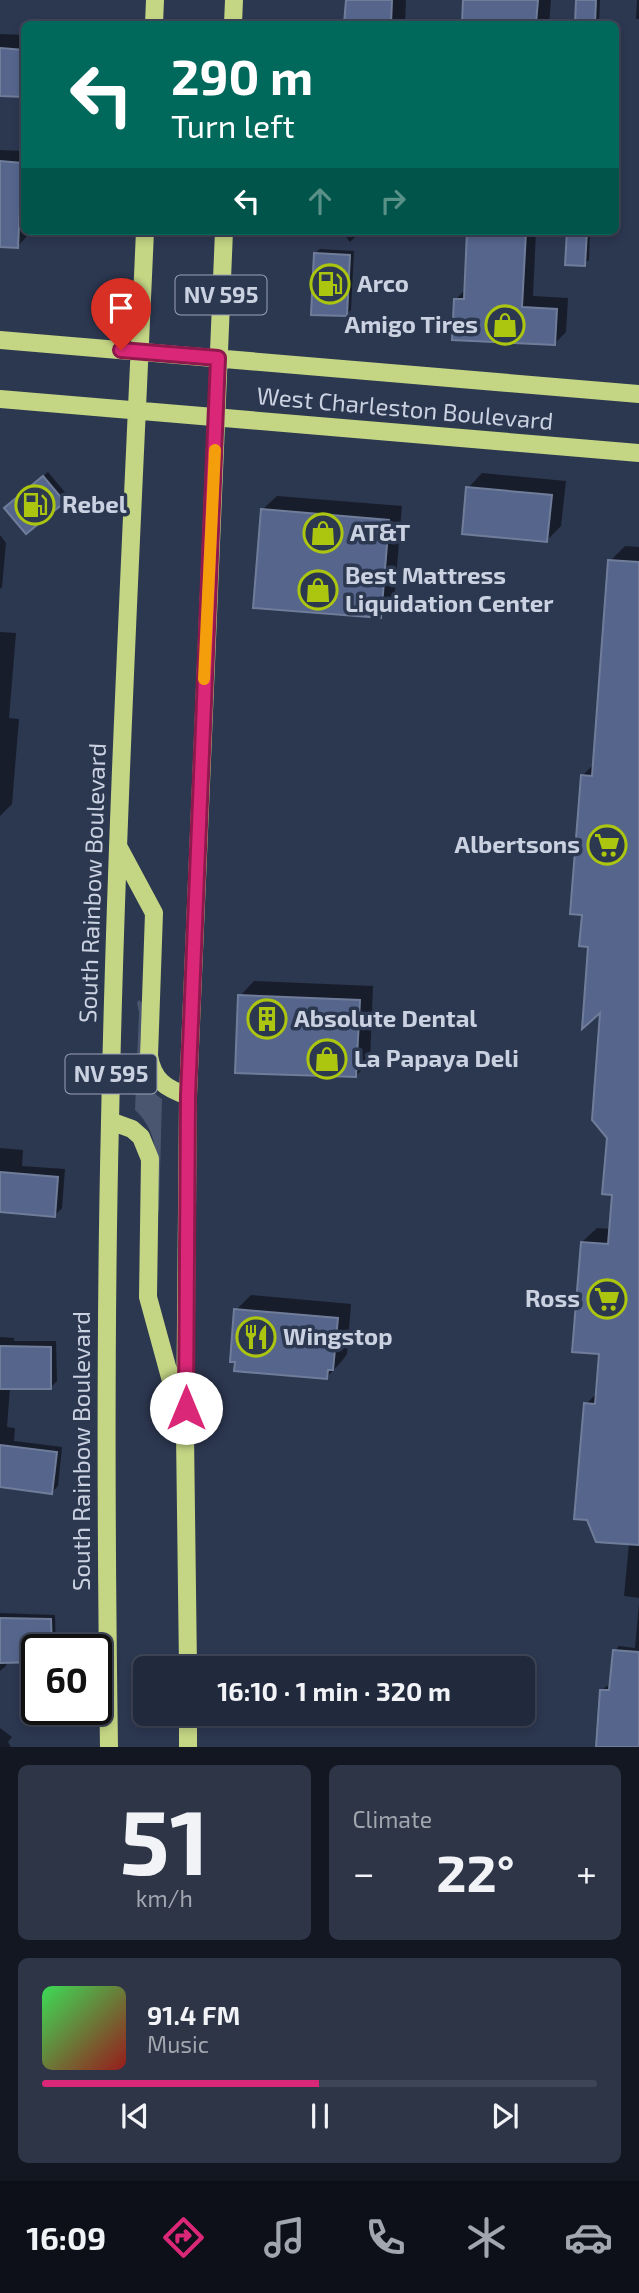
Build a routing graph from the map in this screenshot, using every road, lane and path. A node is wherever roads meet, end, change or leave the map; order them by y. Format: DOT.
graph roads {
  1 [pos="155,0"];
  2 [pos="234,0"];
  3 [pos="154,21"];
  4 [pos="233,21"];
  5 [pos="145,235"];
  6 [pos="224,235"];
  7 [pos="0,340"];
  8 [pos="139,352"];
  9 [pos="218,358"];
  10 [pos="639,394"];
  11 [pos="0,399"];
  12 [pos="137,411"];
  13 [pos="216,417"];
  14 [pos="639,453"];
  15 [pos="118,846"];
  16 [pos="188,1096"];
  17 [pos="110,1122"];
  18 [pos="185,1434"];
  19 [pos="188,1656"];
  20 [pos="188,1726"];
  21 [pos="109,1747"];
  22 [pos="188,1747"];
  1 -- 3 [label="main road"];
  2 -- 4 [label="main road"];
  5 -- 8 [label="main road, South Rainbow Boulevard / NV 595"];
  6 -- 9 [label="main road, NV 595"];
  7 -- 8 [label="main road, West Charleston Boulevard"];
  8 -- 9 [label="main road, West Charleston Boulevard"];
  8 -- 12 [label="main road, South Rainbow Boulevard / NV 595"];
  9 -- 10 [label="main road, West Charleston Boulevard"];
  9 -- 13 [label="main road, NV 595"];
  11 -- 12 [label="main road, West Charleston Boulevard"];
  12 -- 13 [label="main road, West Charleston Boulevard"];
  12 -- 15 [label="main road, South Rainbow Boulevard / NV 595"];
  13 -- 14 [label="main road, West Charleston Boulevard"];
  13 -- 16 [label="main road, NV 595"];
  15 -- 16 [label="main road"];
  15 -- 17 [label="main road, South Rainbow Boulevard / NV 595"];
  16 -- 18 [label="main road, NV 595"];
  17 -- 18 [label="main road"];
  17 -- 21 [label="main road, South Rainbow Boulevard / NV 595"];
  18 -- 19 [label="main road, NV 595"];
  20 -- 22 [label="main road"];
}
